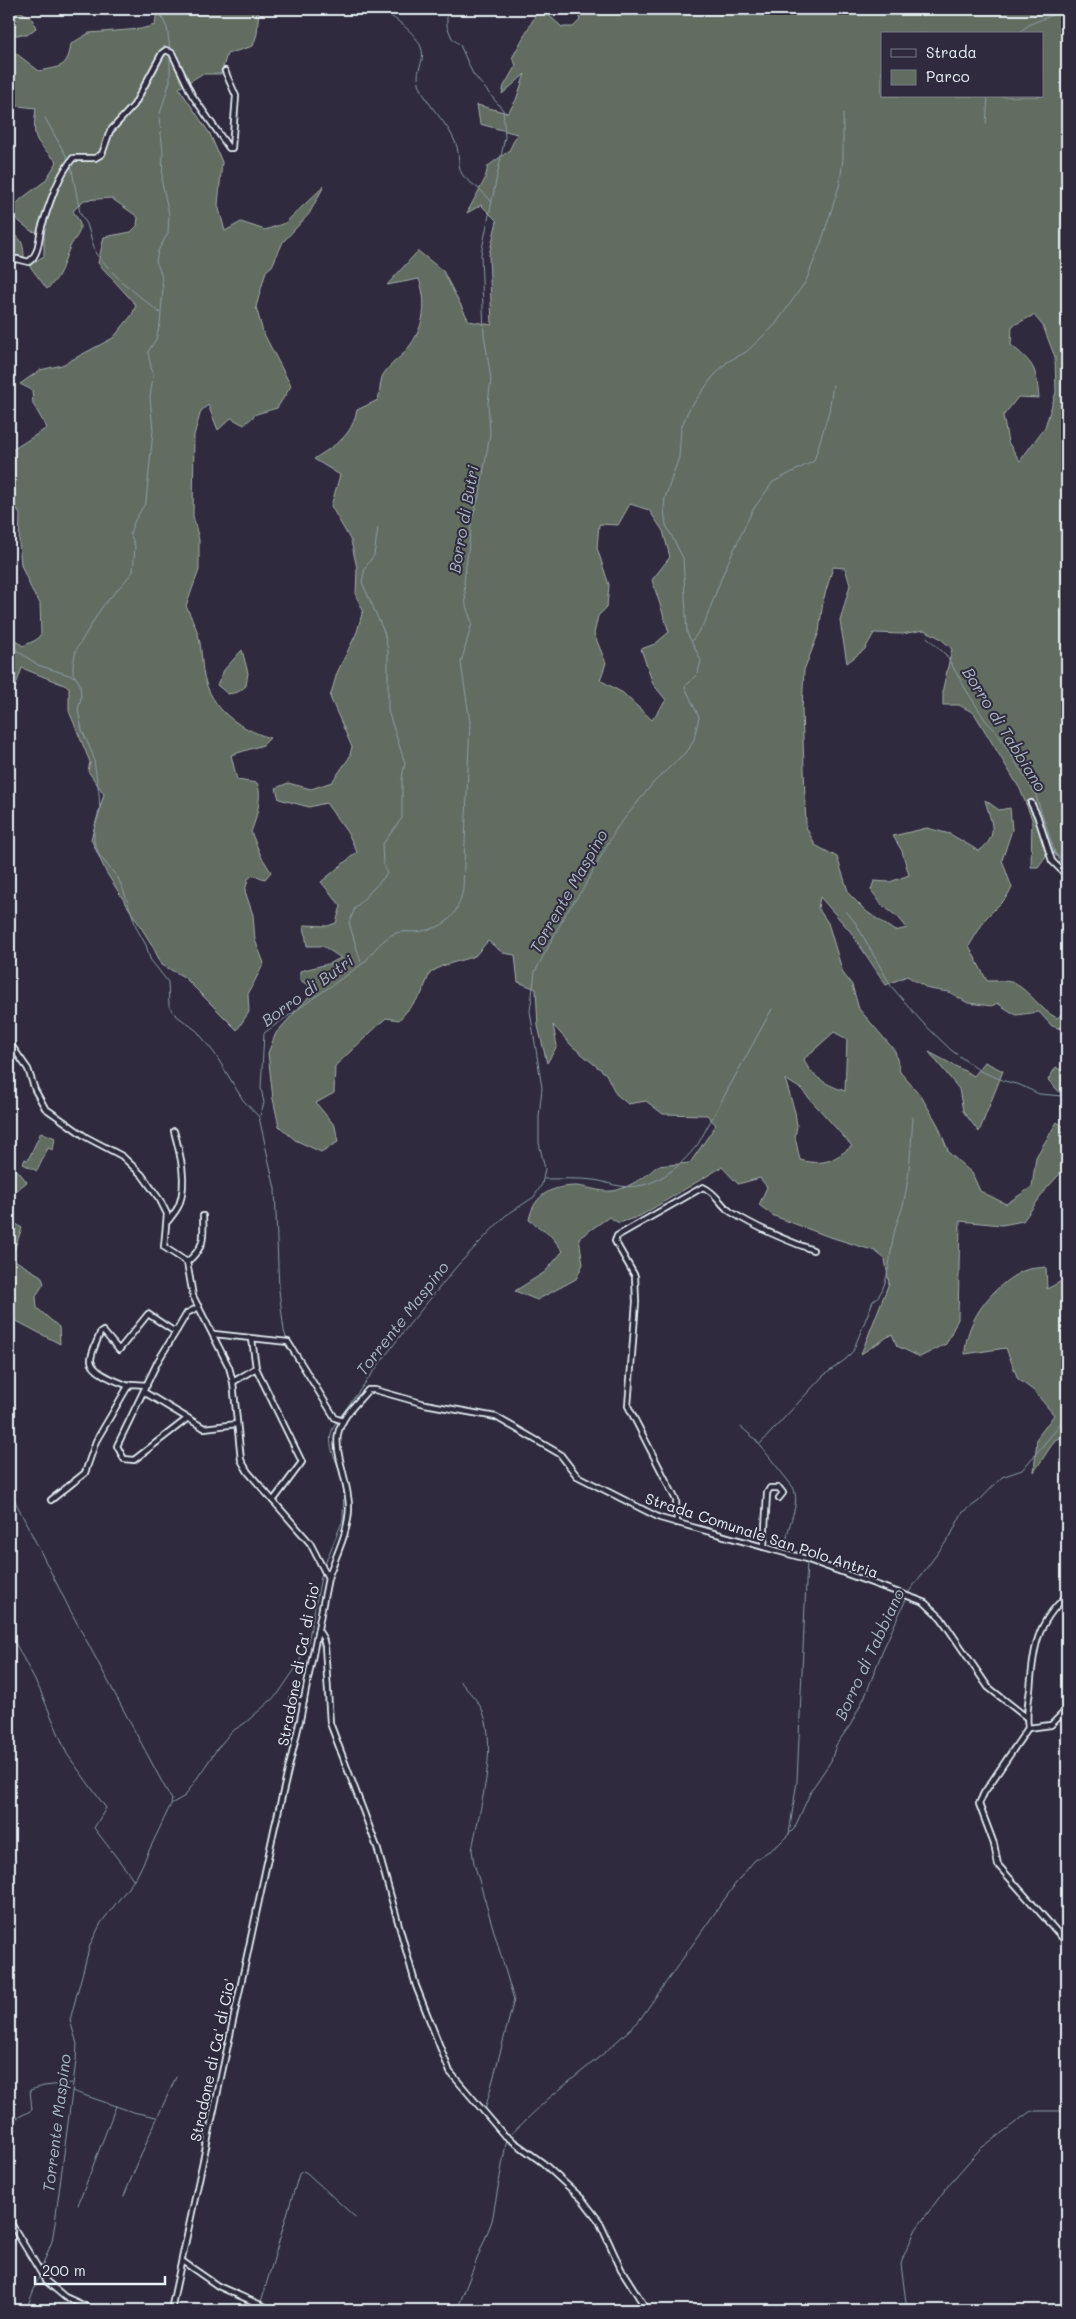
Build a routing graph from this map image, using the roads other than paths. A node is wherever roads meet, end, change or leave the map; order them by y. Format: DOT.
graph roads {
  1 [pos="225,70"];
  2 [pos="9,260"];
  3 [pos="1031,803"];
  4 [pos="1067,876"];
  5 [pos="9,1042"];
  6 [pos="174,1131"];
  7 [pos="203,1216"];
  8 [pos="168,1222"];
  9 [pos="813,1250"];
  10 [pos="188,1262"];
  11 [pos="199,1307"];
  12 [pos="177,1330"];
  13 [pos="214,1334"];
  14 [pos="252,1339"];
  15 [pos="256,1368"];
  16 [pos="233,1382"];
  17 [pos="147,1385"];
  18 [pos="129,1386"];
  19 [pos="144,1392"];
  20 [pos="188,1418"];
  21 [pos="343,1421"];
  22 [pos="237,1424"];
  23 [pos="779,1498"];
  24 [pos="51,1500"];
  25 [pos="273,1501"];
  26 [pos="677,1522"];
  27 [pos="764,1547"];
  28 [pos="328,1578"];
  29 [pos="1067,1596"];
  30 [pos="318,1630"];
  31 [pos="292,1699"];
  32 [pos="304,1702"];
  33 [pos="1067,1709"];
  34 [pos="1026,1717"];
  35 [pos="1028,1728"];
  36 [pos="1067,1943"];
  37 [pos="9,2220"];
  38 [pos="182,2260"];
  39 [pos="94,2310"];
  40 [pos="171,2310"];
  41 [pos="272,2310"];
  42 [pos="647,2310"];
  1 -- 2 [label="street"];
  3 -- 4 [label="street"];
  5 -- 8 [label="street"];
  6 -- 8 [label="street"];
  7 -- 10 [label="street"];
  8 -- 10 [label="street"];
  9 -- 26 [label="street"];
  10 -- 11 [label="street, Stradone di Ca' di Cio'"];
  11 -- 12 [label="street"];
  11 -- 13 [label="street, Stradone di Ca' di Cio'"];
  12 -- 17 [label="street"];
  12 -- 18 [label="street"];
  13 -- 14 [label="street"];
  13 -- 16 [label="street, Stradone di Ca' di Cio'"];
  14 -- 15 [label="street"];
  14 -- 21 [label="street"];
  15 -- 16 [label="street"];
  15 -- 25 [label="street"];
  16 -- 22 [label="street, Stradone di Ca' di Cio'"];
  17 -- 18 [label="street"];
  17 -- 19 [label="street"];
  18 -- 24 [label="street"];
  19 -- 20 [label="street"];
  19 -- 20 [label="street"];
  20 -- 22 [label="street"];
  21 -- 26 [label="street, Strada Comunale San Polo Antria"];
  21 -- 28 [label="street, Strada Comunale San Polo Antria"];
  22 -- 25 [label="street, Stradone di Ca' di Cio'"];
  23 -- 27 [label="street"];
  25 -- 28 [label="street, Stradone di Ca' di Cio'"];
  26 -- 27 [label="street, Strada Comunale San Polo Antria"];
  27 -- 34 [label="street, Strada Comunale San Polo Antria"];
  28 -- 30 [label="street, Stradone di Ca' di Cio'"];
  29 -- 34 [label="street"];
  30 -- 32 [label="street, Stradone di Ca' di Cio'"];
  30 -- 42 [label="street"];
  31 -- 32 [label="street"];
  32 -- 38 [label="street, Stradone di Ca' di Cio'"];
  33 -- 35 [label="street"];
  34 -- 35 [label="street"];
  35 -- 36 [label="street"];
  37 -- 39 [label="street"];
  38 -- 40 [label="street, Stradone di Ca' di Cio'"];
  38 -- 41 [label="street"];
}
